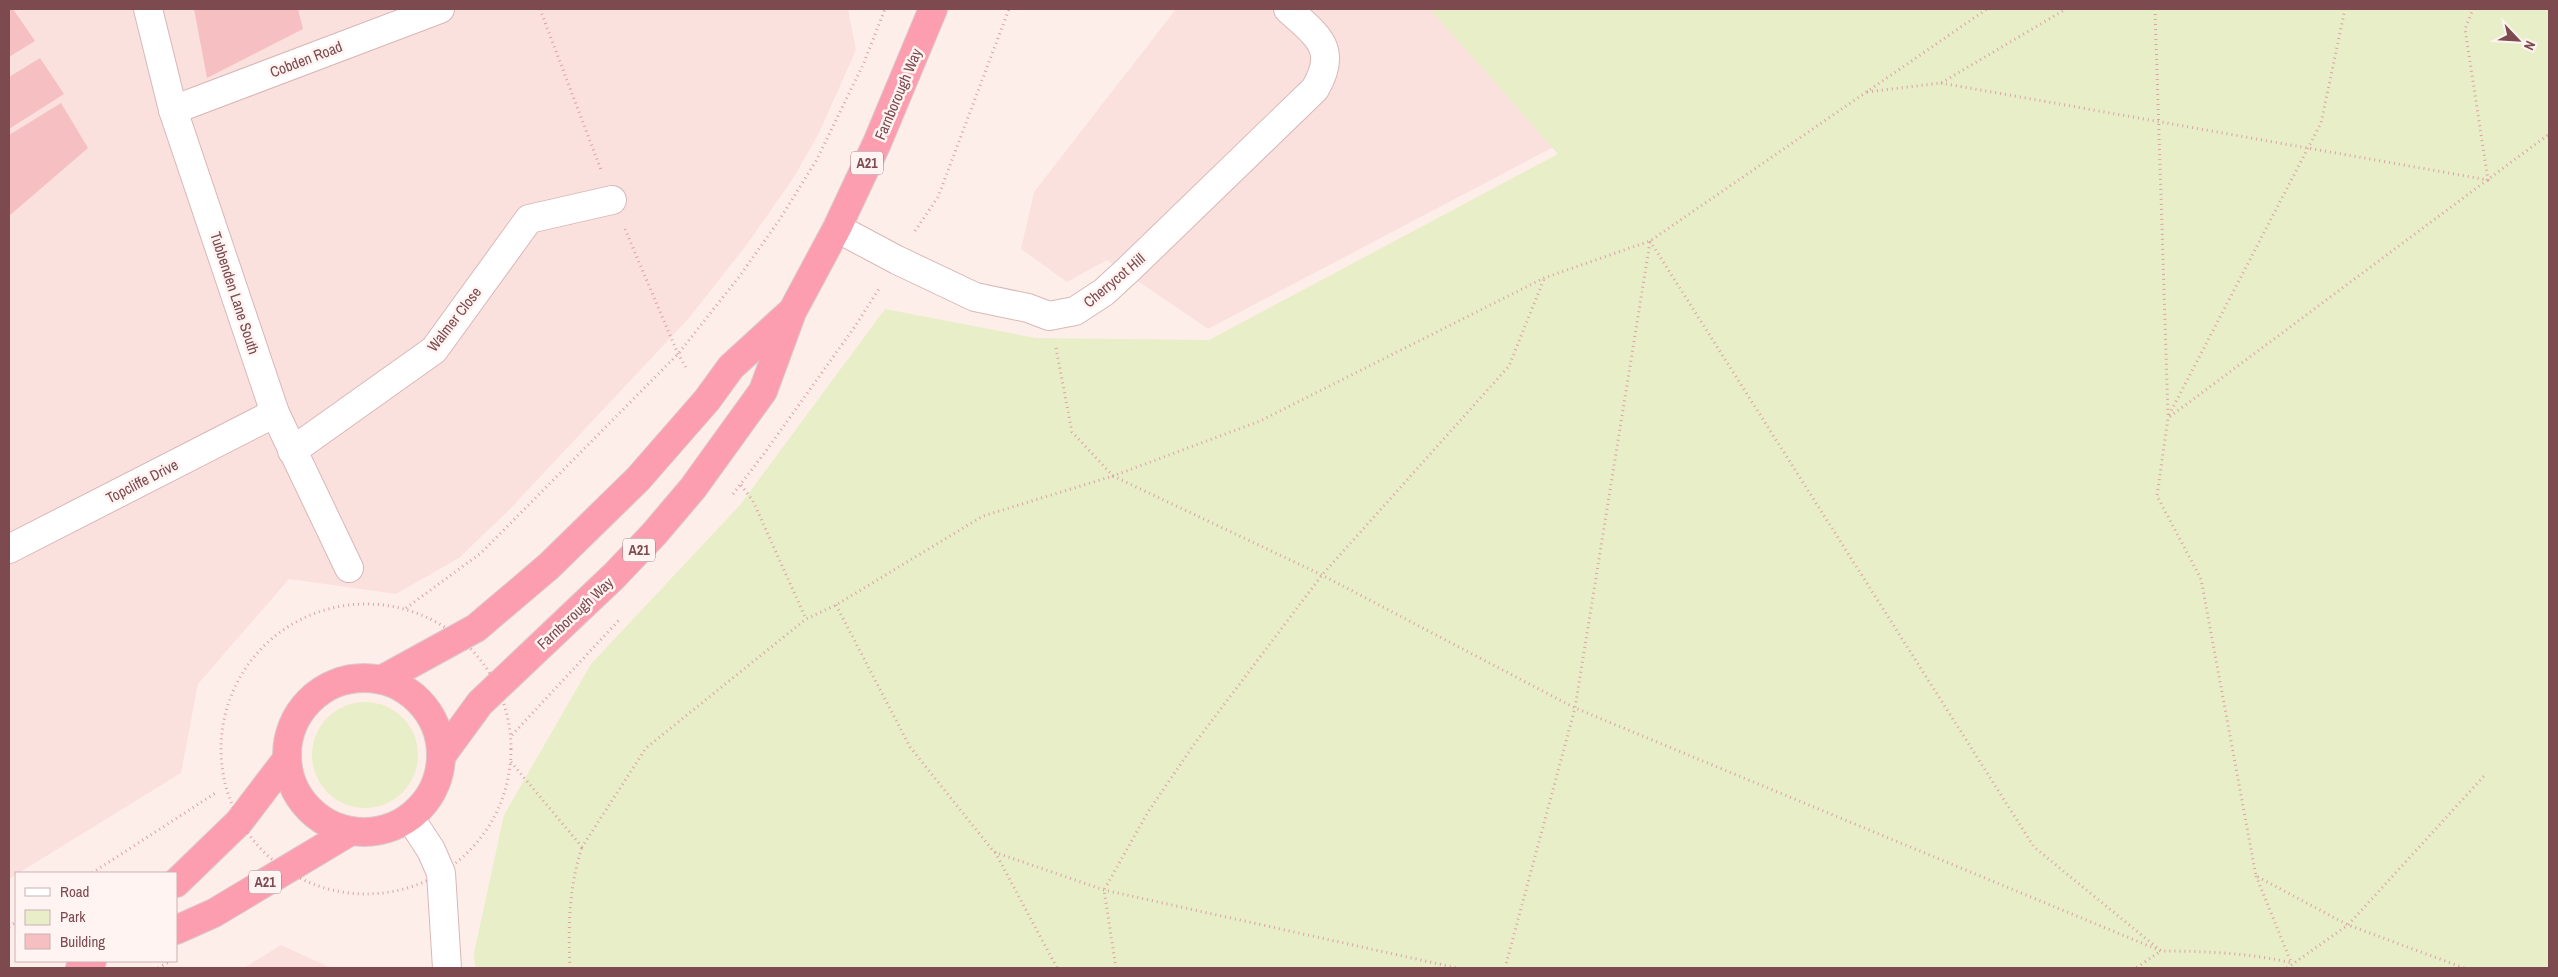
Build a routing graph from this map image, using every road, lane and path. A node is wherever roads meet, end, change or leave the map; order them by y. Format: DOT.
graph roads {
  1 [pos="148,9"];
  2 [pos="440,9"];
  3 [pos="540,9"];
  4 [pos="884,9"];
  5 [pos="933,9"];
  6 [pos="1288,9"];
  7 [pos="1987,9"];
  8 [pos="2066,9"];
  9 [pos="2155,9"];
  10 [pos="2345,9"];
  11 [pos="2473,9"];
  12 [pos="1941,82"];
  13 [pos="1866,92"];
  14 [pos="172,110"];
  15 [pos="2159,121"];
  16 [pos="2549,134"];
  17 [pos="2308,148"];
  18 [pos="2488,180"];
  19 [pos="612,200"];
  20 [pos="837,228"];
  21 [pos="1650,241"];
  22 [pos="1544,278"];
  23 [pos="792,312"];
  24 [pos="1049,316"];
  25 [pos="678,354"];
  26 [pos="707,400"];
  27 [pos="275,413"];
  28 [pos="2168,418"];
  29 [pos="737,430"];
  30 [pos="292,451"];
  31 [pos="1113,476"];
  32 [pos="9,549"];
  33 [pos="349,568"];
  34 [pos="1322,575"];
  35 [pos="836,605"];
  36 [pos="406,608"];
  37 [pos="806,620"];
  38 [pos="461,638"];
  39 [pos="383,679"];
  40 [pos="498,686"];
  41 [pos="1575,708"];
  42 [pos="512,735"];
  43 [pos="442,755"];
  44 [pos="287,759"];
  45 [pos="511,762"];
  46 [pos="2484,776"];
  47 [pos="224,788"];
  48 [pos="410,818"];
  49 [pos="239,822"];
  50 [pos="352,831"];
  51 [pos="582,847"];
  52 [pos="994,852"];
  53 [pos="286,869"];
  54 [pos="94,872"];
  55 [pos="2256,876"];
  56 [pos="178,881"];
  57 [pos="309,885"];
  58 [pos="1104,890"];
  59 [pos="2348,925"];
  60 [pos="178,929"];
  61 [pos="2161,951"];
  62 [pos="170,962"];
  63 [pos="2292,963"];
  64 [pos="158,968"];
  65 [pos="447,968"];
  66 [pos="570,968"];
  67 [pos="1057,968"];
  68 [pos="1116,968"];
  69 [pos="1457,968"];
  70 [pos="1505,968"];
  71 [pos="2136,968"];
  72 [pos="2287,968"];
  73 [pos="2464,968"];
  1 -- 14 [label="street, Tubbenden Lane South"];
  2 -- 14 [label="street, Cobden Road"];
  3 -- 19 [label="path"];
  4 -- 25 [label="path"];
  5 -- 20 [label="highway, Farnborough Way / A21"];
  6 -- 24 [label="street, Cherrycot Hill"];
  7 -- 13 [label="path"];
  8 -- 12 [label="path"];
  9 -- 15 [label="path"];
  10 -- 17 [label="path"];
  11 -- 18 [label="path"];
  12 -- 13 [label="path"];
  12 -- 15 [label="path"];
  13 -- 21 [label="path"];
  14 -- 27 [label="street, Tubbenden Lane South"];
  15 -- 17 [label="path"];
  15 -- 28 [label="path"];
  16 -- 18 [label="path"];
  17 -- 18 [label="path"];
  17 -- 28 [label="path"];
  18 -- 28 [label="path"];
  19 -- 25 [label="path"];
  19 -- 30 [label="street, Walmer Close"];
  20 -- 23 [label="highway, Farnborough Way / A21"];
  20 -- 24 [label="street"];
  21 -- 22 [label="path"];
  21 -- 41 [label="path"];
  21 -- 61 [label="path"];
  22 -- 31 [label="path"];
  22 -- 34 [label="path"];
  23 -- 26 [label="highway, Farnborough Way / A21"];
  23 -- 29 [label="highway, Farnborough Way / A21"];
  24 -- 31 [label="path"];
  25 -- 26 [label="path"];
  25 -- 36 [label="path"];
  26 -- 38 [label="highway, Farnborough Way / A21"];
  27 -- 30 [label="street, Tubbenden Lane South"];
  27 -- 32 [label="street, Topcliffe Drive"];
  28 -- 55 [label="path"];
  29 -- 37 [label="path"];
  29 -- 40 [label="highway, Farnborough Way / A21"];
  30 -- 33 [label="street, Tubbenden Lane South"];
  31 -- 34 [label="path"];
  31 -- 35 [label="path"];
  34 -- 41 [label="path"];
  34 -- 58 [label="path"];
  35 -- 37 [label="path"];
  35 -- 52 [label="path"];
  36 -- 38 [label="path"];
  36 -- 47 [label="path"];
  37 -- 51 [label="path"];
  38 -- 39 [label="highway, Farnborough Way / A21"];
  38 -- 40 [label="path"];
  39 -- 43 [label="highway"];
  39 -- 44 [label="highway"];
  40 -- 42 [label="path"];
  40 -- 43 [label="highway, Farnborough Way / A21"];
  41 -- 61 [label="path"];
  41 -- 70 [label="path"];
  43 -- 48 [label="highway"];
  44 -- 49 [label="highway"];
  44 -- 50 [label="highway"];
  45 -- 51 [label="path"];
  46 -- 59 [label="path"];
  47 -- 49 [label="path"];
  47 -- 54 [label="path"];
  48 -- 50 [label="highway"];
  48 -- 65 [label="street"];
  49 -- 53 [label="path"];
  49 -- 56 [label="highway"];
  50 -- 53 [label="highway, A21"];
  51 -- 66 [label="path"];
  52 -- 58 [label="path"];
  52 -- 67 [label="path"];
  53 -- 57 [label="path"];
  53 -- 60 [label="highway, A21"];
  55 -- 59 [label="path"];
  55 -- 63 [label="path"];
  58 -- 68 [label="path"];
  58 -- 69 [label="path"];
  59 -- 63 [label="path"];
  59 -- 73 [label="path"];
  61 -- 63 [label="path"];
  61 -- 71 [label="path"];
  62 -- 64 [label="path"];
  63 -- 72 [label="path"];
}
